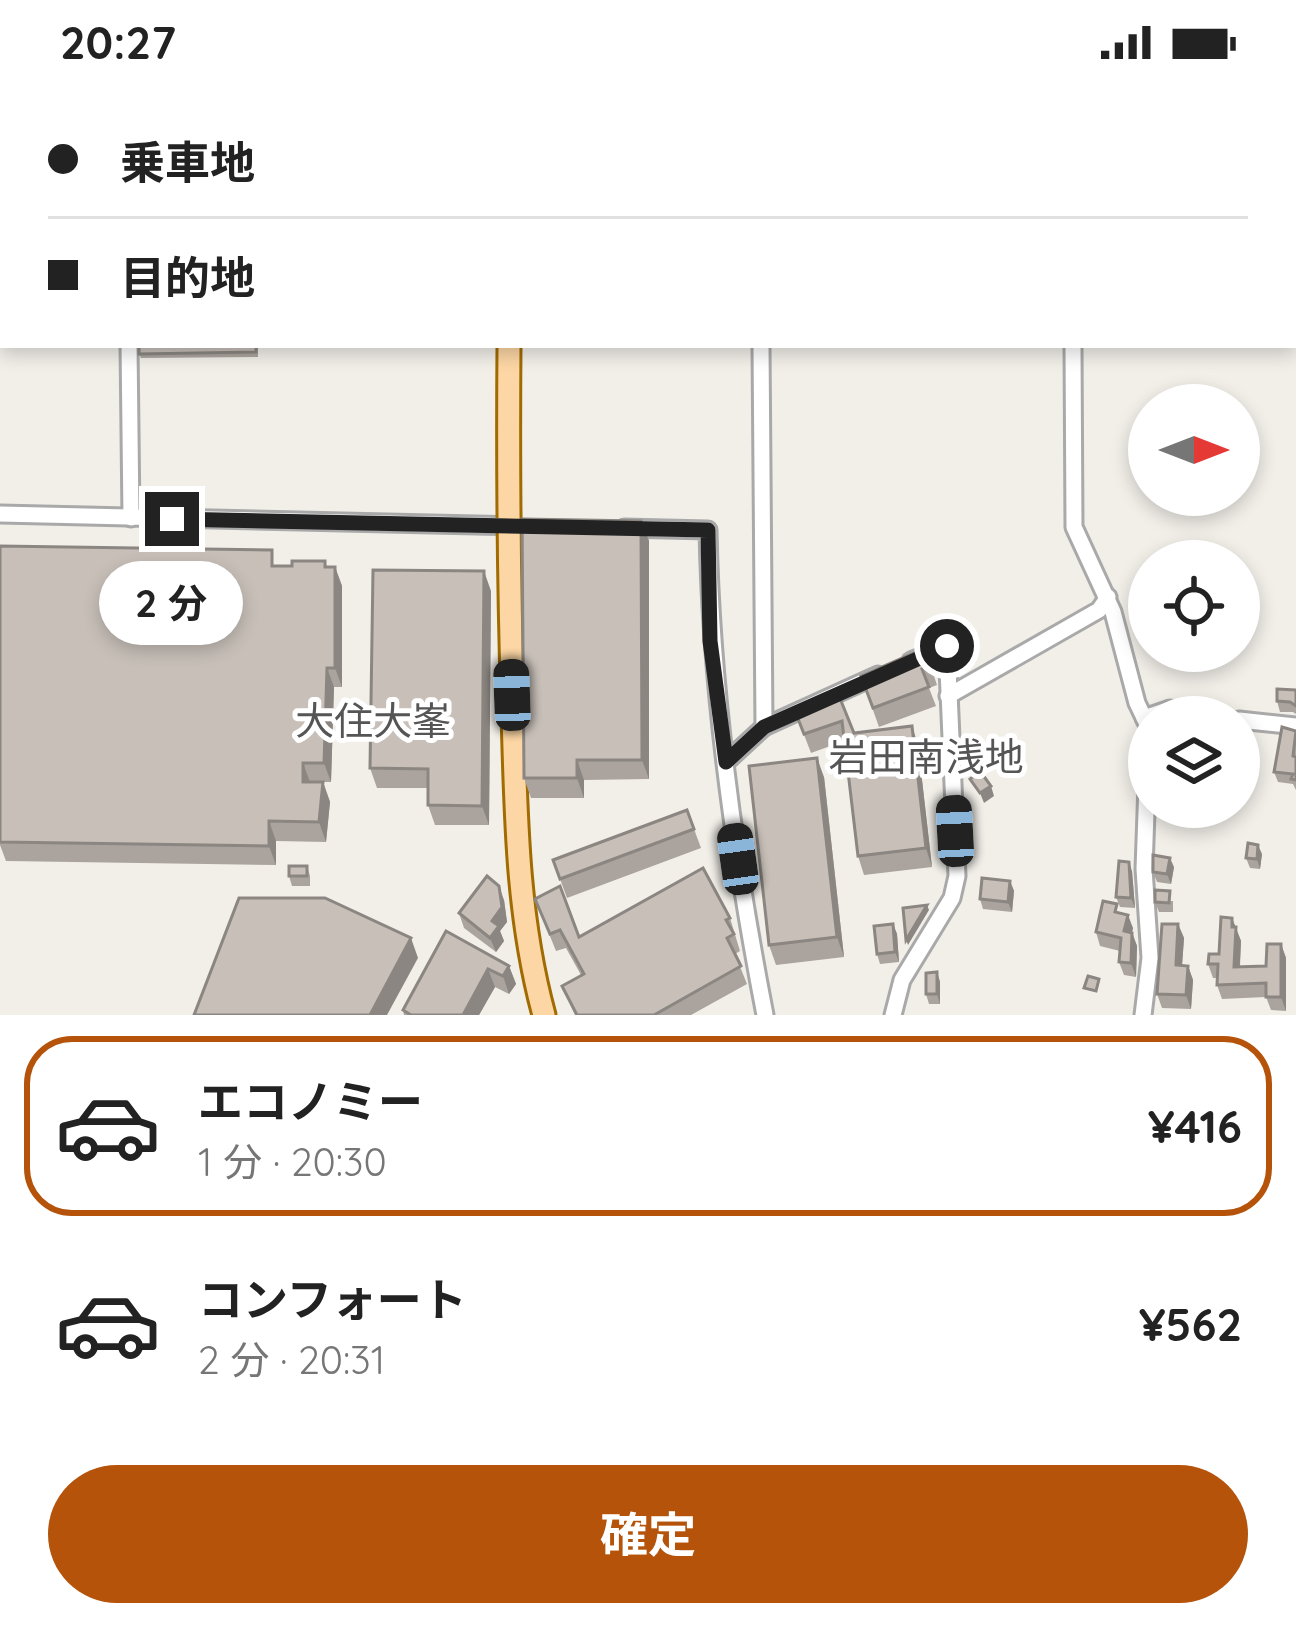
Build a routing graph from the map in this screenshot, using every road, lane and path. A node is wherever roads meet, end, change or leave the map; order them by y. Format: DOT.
graph roads {
  1 [pos="129,348"];
  2 [pos="509,348"];
  3 [pos="761,348"];
  4 [pos="1073,348"];
  5 [pos="0,514"];
  6 [pos="131,518"];
  7 [pos="507,526"];
  8 [pos="531,526"];
  9 [pos="602,528"];
  10 [pos="1108,597"];
  11 [pos="948,696"];
  12 [pos="1137,696"];
  13 [pos="1260,723"];
  14 [pos="764,727"];
  15 [pos="1296,727"];
  16 [pos="726,762"];
  17 [pos="1145,828"];
  18 [pos="544,1015"];
  19 [pos="765,1015"];
  20 [pos="892,1015"];
  21 [pos="1143,1015"];
  1 -- 6 [label="street"];
  2 -- 7 [label="main road"];
  3 -- 14 [label="street"];
  4 -- 10 [label="street"];
  5 -- 6 [label="street"];
  6 -- 7 [label="street"];
  7 -- 8 [label="street"];
  7 -- 18 [label="main road"];
  9 -- 16 [label="street"];
  10 -- 11 [label="street"];
  10 -- 12 [label="street"];
  11 -- 14 [label="street"];
  11 -- 20 [label="street"];
  13 -- 15 [label="street"];
  14 -- 16 [label="street"];
  16 -- 19 [label="street"];
  17 -- 21 [label="street"];
}
